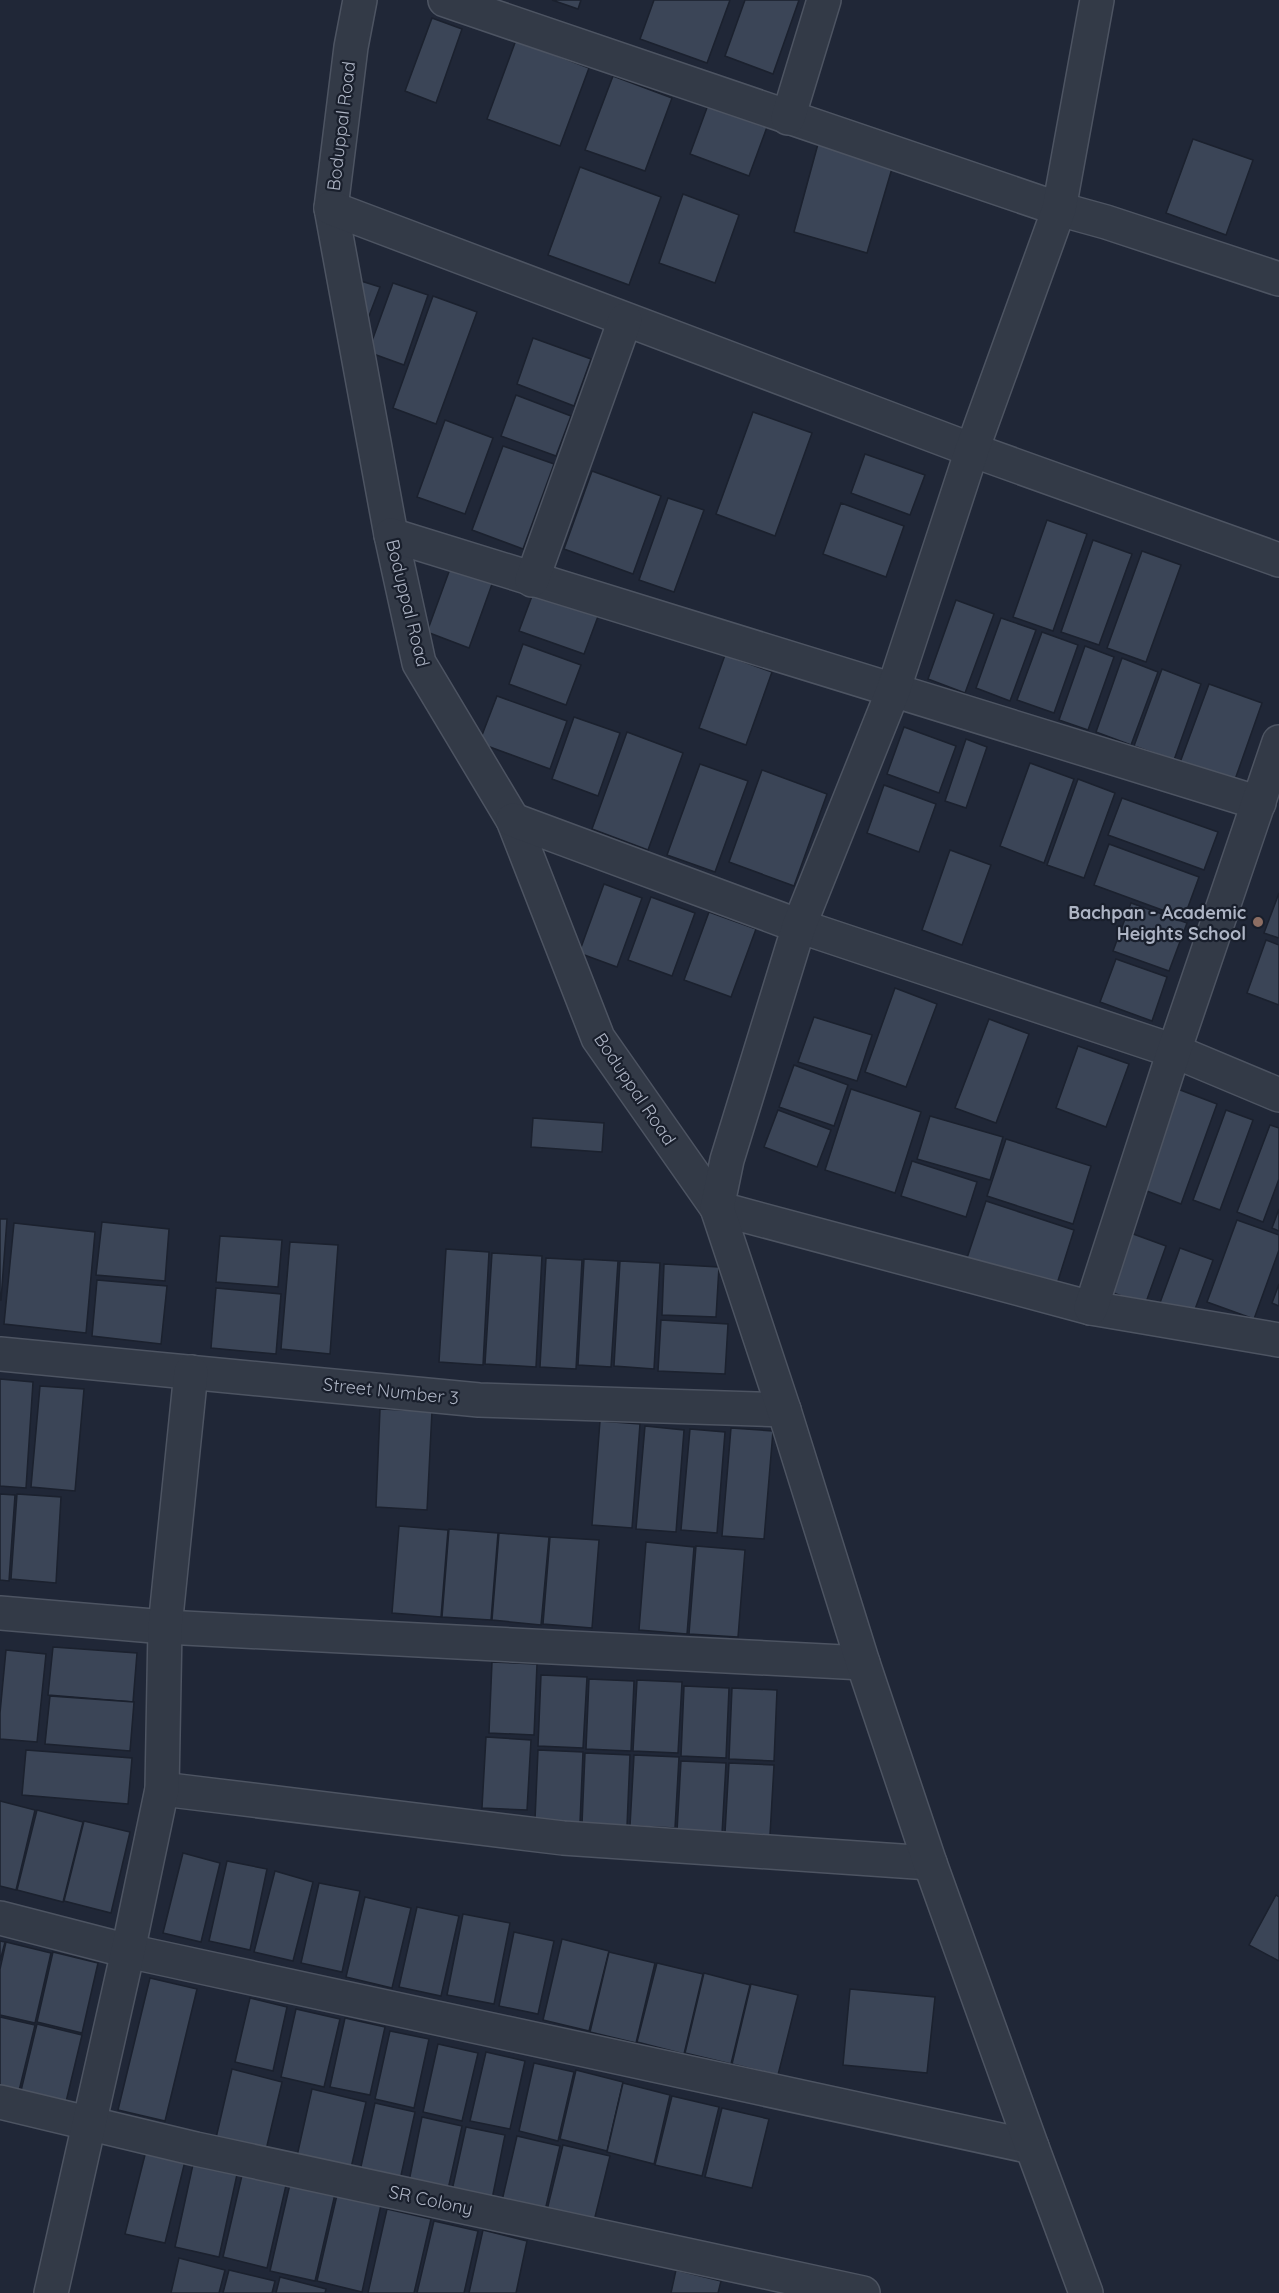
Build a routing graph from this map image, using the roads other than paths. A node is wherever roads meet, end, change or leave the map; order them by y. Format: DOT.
graph roads {
  1 [pos="360,0"];
  2 [pos="445,0"];
  3 [pos="824,0"];
  4 [pos="1097,0"];
  5 [pos="788,118"];
  6 [pos="331,208"];
  7 [pos="1059,209"];
  8 [pos="1279,279"];
  9 [pos="625,320"];
  10 [pos="972,450"];
  11 [pos="391,535"];
  12 [pos="1279,560"];
  13 [pos="532,580"];
  14 [pos="893,691"];
  15 [pos="1279,742"];
  16 [pos="1259,803"];
  17 [pos="513,820"];
  18 [pos="799,926"];
  19 [pos="1174,1052"];
  20 [pos="1279,1095"];
  21 [pos="717,1208"];
  22 [pos="1090,1308"];
  23 [pos="1279,1340"];
  24 [pos="0,1354"];
  25 [pos="191,1372"];
  26 [pos="784,1410"];
  27 [pos="0,1613"];
  28 [pos="165,1627"];
  29 [pos="863,1663"];
  30 [pos="162,1789"];
  31 [pos="930,1863"];
  32 [pos="0,1918"];
  33 [pos="128,1951"];
  34 [pos="0,2102"];
  35 [pos="89,2124"];
  36 [pos="1032,2147"];
  37 [pos="51,2293"];
  38 [pos="863,2293"];
  39 [pos="1086,2293"];
  1 -- 6 [label="street, Boduppal Road"];
  2 -- 5 [label="street"];
  3 -- 5 [label="street"];
  4 -- 7 [label="street"];
  5 -- 7 [label="street"];
  6 -- 9 [label="street"];
  6 -- 11 [label="street, Boduppal Road"];
  7 -- 8 [label="street"];
  7 -- 10 [label="street"];
  9 -- 10 [label="street"];
  9 -- 13 [label="street"];
  10 -- 12 [label="street"];
  10 -- 14 [label="street"];
  11 -- 13 [label="street"];
  11 -- 17 [label="street, Boduppal Road"];
  13 -- 14 [label="street"];
  14 -- 16 [label="street"];
  14 -- 18 [label="street"];
  15 -- 16 [label="street"];
  16 -- 19 [label="street"];
  17 -- 18 [label="street"];
  17 -- 21 [label="street, Boduppal Road"];
  18 -- 19 [label="street"];
  18 -- 21 [label="street"];
  19 -- 20 [label="street"];
  19 -- 22 [label="street"];
  21 -- 22 [label="street"];
  21 -- 26 [label="street"];
  22 -- 23 [label="street"];
  24 -- 25 [label="street, Street Number 3"];
  25 -- 26 [label="street, Street Number 3"];
  25 -- 28 [label="street"];
  26 -- 29 [label="street"];
  27 -- 28 [label="street"];
  28 -- 29 [label="street"];
  28 -- 30 [label="street"];
  29 -- 31 [label="street"];
  30 -- 31 [label="street"];
  30 -- 33 [label="street"];
  31 -- 36 [label="street"];
  32 -- 33 [label="street"];
  33 -- 35 [label="street"];
  33 -- 36 [label="street"];
  34 -- 35 [label="street, SR Colony"];
  35 -- 37 [label="street"];
  35 -- 38 [label="street, SR Colony"];
  36 -- 39 [label="street"];
}
